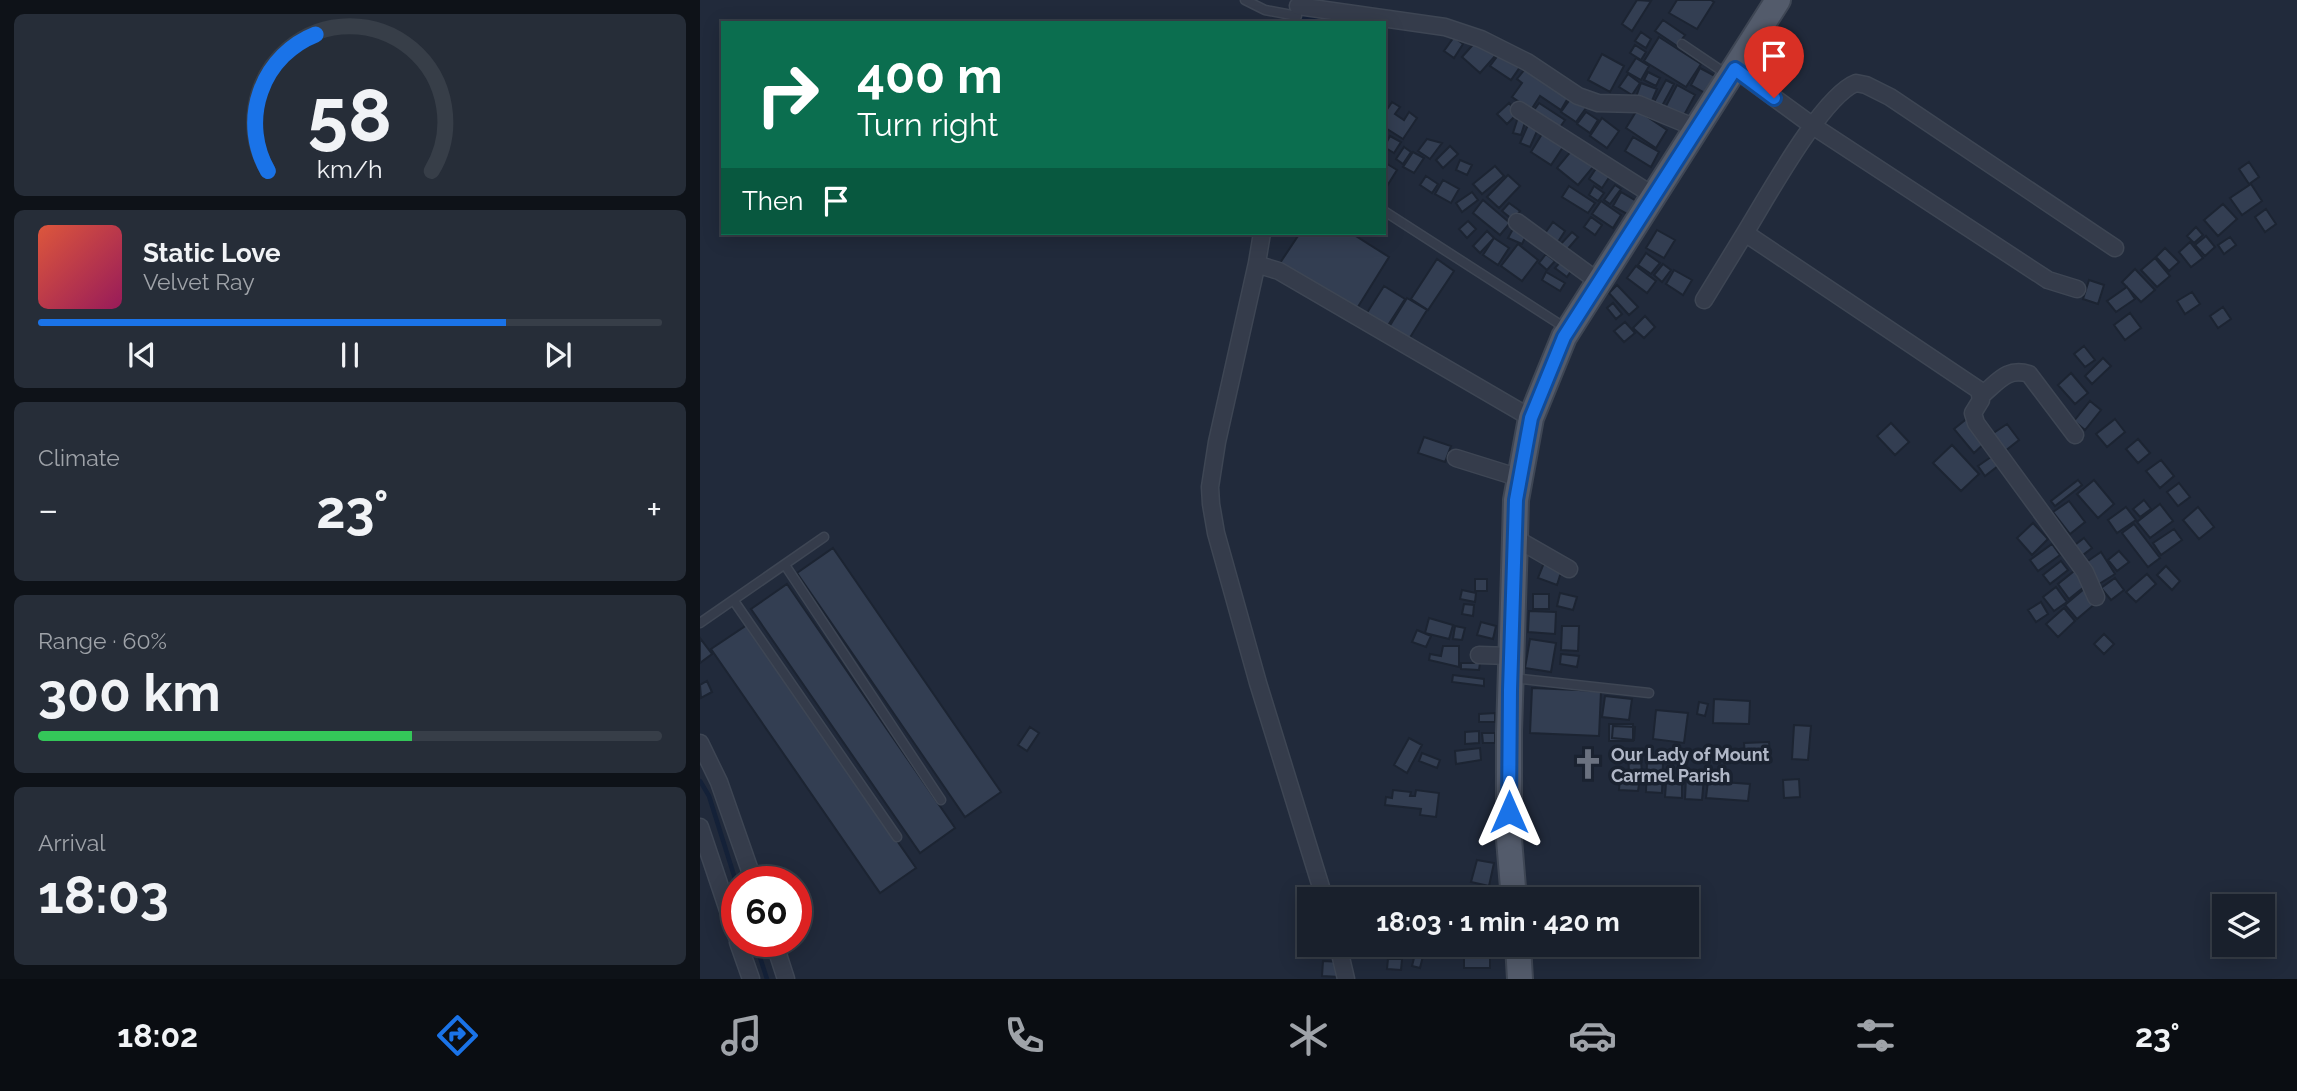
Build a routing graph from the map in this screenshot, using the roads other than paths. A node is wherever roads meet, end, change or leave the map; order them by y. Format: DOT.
graph roads {
  1 [pos="1245,0"];
  2 [pos="1778,0"];
  3 [pos="1301,10"];
  4 [pos="1682,44"];
  5 [pos="1733,73"];
  6 [pos="1519,110"];
  7 [pos="1813,126"];
  8 [pos="1696,128"];
  9 [pos="1654,196"];
  10 [pos="1386,212"];
  11 [pos="1517,222"];
  12 [pos="1745,233"];
  13 [pos="1262,235"];
  14 [pos="2115,248"];
  15 [pos="1258,264"];
  16 [pos="1600,282"];
  17 [pos="2077,289"];
  18 [pos="1704,300"];
  19 [pos="1569,330"];
  20 [pos="1982,395"];
  21 [pos="1531,418"];
  22 [pos="2075,435"];
  23 [pos="1456,458"];
  24 [pos="1520,478"];
  25 [pos="824,537"];
  26 [pos="1515,538"];
  27 [pos="785,565"];
  28 [pos="1569,569"];
  29 [pos="2096,597"];
  30 [pos="734,601"];
  31 [pos="700,623"];
  32 [pos="1479,655"];
  33 [pos="1510,667"];
  34 [pos="1649,693"];
  35 [pos="700,743"];
  36 [pos="941,800"];
  37 [pos="700,827"];
  38 [pos="897,837"];
  39 [pos="748,866"];
  40 [pos="1321,887"];
  41 [pos="1513,887"];
  42 [pos="721,889"];
  43 [pos="744,957"];
  44 [pos="779,957"];
  45 [pos="1341,957"];
  46 [pos="1518,957"];
  47 [pos="751,979"];
  48 [pos="786,979"];
  49 [pos="1346,979"];
  50 [pos="1520,979"];
  1 -- 3 [label="lane"];
  2 -- 5 [label="main road"];
  3 -- 8 [label="street"];
  4 -- 5 [label="lane"];
  5 -- 7 [label="street"];
  5 -- 8 [label="main road"];
  6 -- 9 [label="street"];
  7 -- 12 [label="street"];
  7 -- 14 [label="street"];
  7 -- 17 [label="street"];
  8 -- 9 [label="main road"];
  9 -- 16 [label="main road"];
  10 -- 19 [label="lane"];
  11 -- 16 [label="street"];
  12 -- 18 [label="street"];
  12 -- 20 [label="street"];
  13 -- 15 [label="street"];
  15 -- 21 [label="street"];
  15 -- 40 [label="street"];
  16 -- 19 [label="main road"];
  19 -- 21 [label="main road"];
  20 -- 22 [label="street"];
  20 -- 29 [label="street"];
  21 -- 24 [label="main road"];
  23 -- 24 [label="street"];
  24 -- 26 [label="main road"];
  25 -- 27 [label="lane"];
  26 -- 28 [label="street"];
  26 -- 33 [label="main road"];
  27 -- 30 [label="lane"];
  27 -- 36 [label="lane"];
  30 -- 31 [label="lane"];
  30 -- 38 [label="lane"];
  32 -- 33 [label="street"];
  33 -- 34 [label="lane"];
  33 -- 41 [label="main road"];
  35 -- 39 [label="street"];
  37 -- 42 [label="street"];
  43 -- 47 [label="street"];
  44 -- 48 [label="street"];
  45 -- 49 [label="street"];
  46 -- 50 [label="main road"];
}
